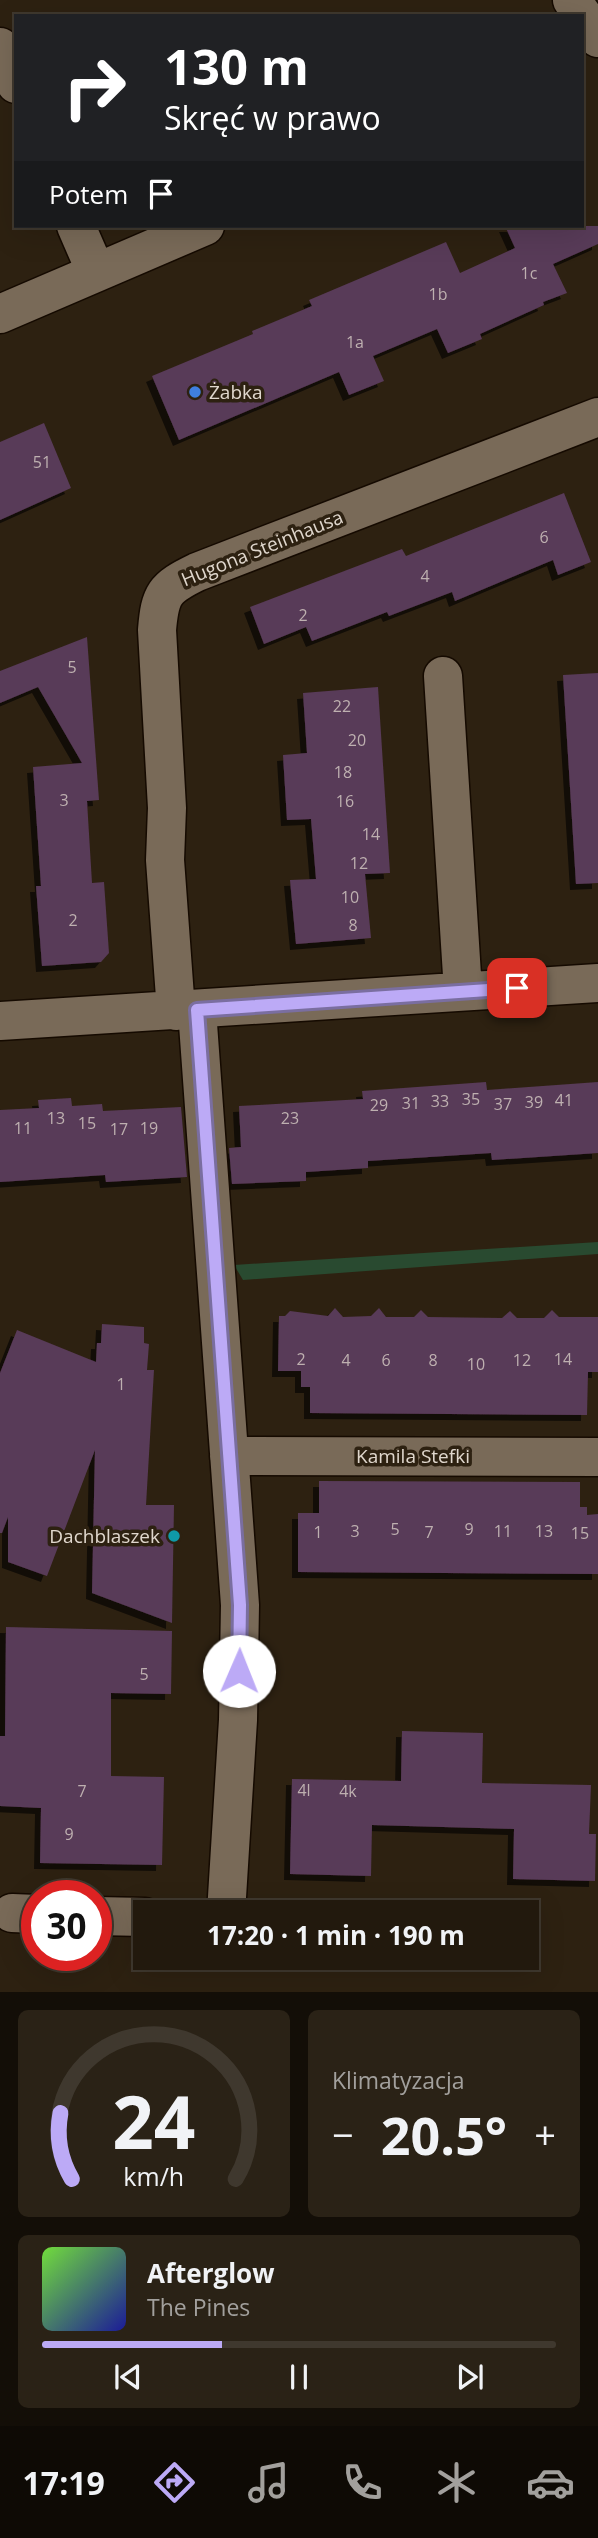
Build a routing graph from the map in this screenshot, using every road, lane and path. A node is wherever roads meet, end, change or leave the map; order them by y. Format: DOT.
graph roads {
  1 [pos="584,18"];
  2 [pos="598,38"];
  3 [pos="0,47"];
  4 [pos="14,79"];
  5 [pos="77,228"];
  6 [pos="200,228"];
  7 [pos="96,272"];
  8 [pos="0,314"];
  9 [pos="598,417"];
  10 [pos="443,676"];
  11 [pos="598,983"];
  12 [pos="463,991"];
  13 [pos="186,1010"];
  14 [pos="0,1021"];
  15 [pos="229,1456"];
  16 [pos="598,1457"];
  17 [pos="227,1900"];
  18 [pos="112,1916"];
  19 [pos="133,1917"];
  1 -- 2 [label="street"];
  3 -- 4 [label="street"];
  5 -- 7 [label="street"];
  6 -- 7 [label="street"];
  7 -- 8 [label="street"];
  9 -- 13 [label="street, Hugona Steinhausa"];
  10 -- 12 [label="street"];
  11 -- 12 [label="street"];
  12 -- 13 [label="street"];
  13 -- 14 [label="street"];
  13 -- 15 [label="street, Hugona Steinhausa"];
  15 -- 16 [label="street, Kamila Stefki"];
  15 -- 17 [label="street, Hugona Steinhausa"];
  18 -- 19 [label="street"];
}
